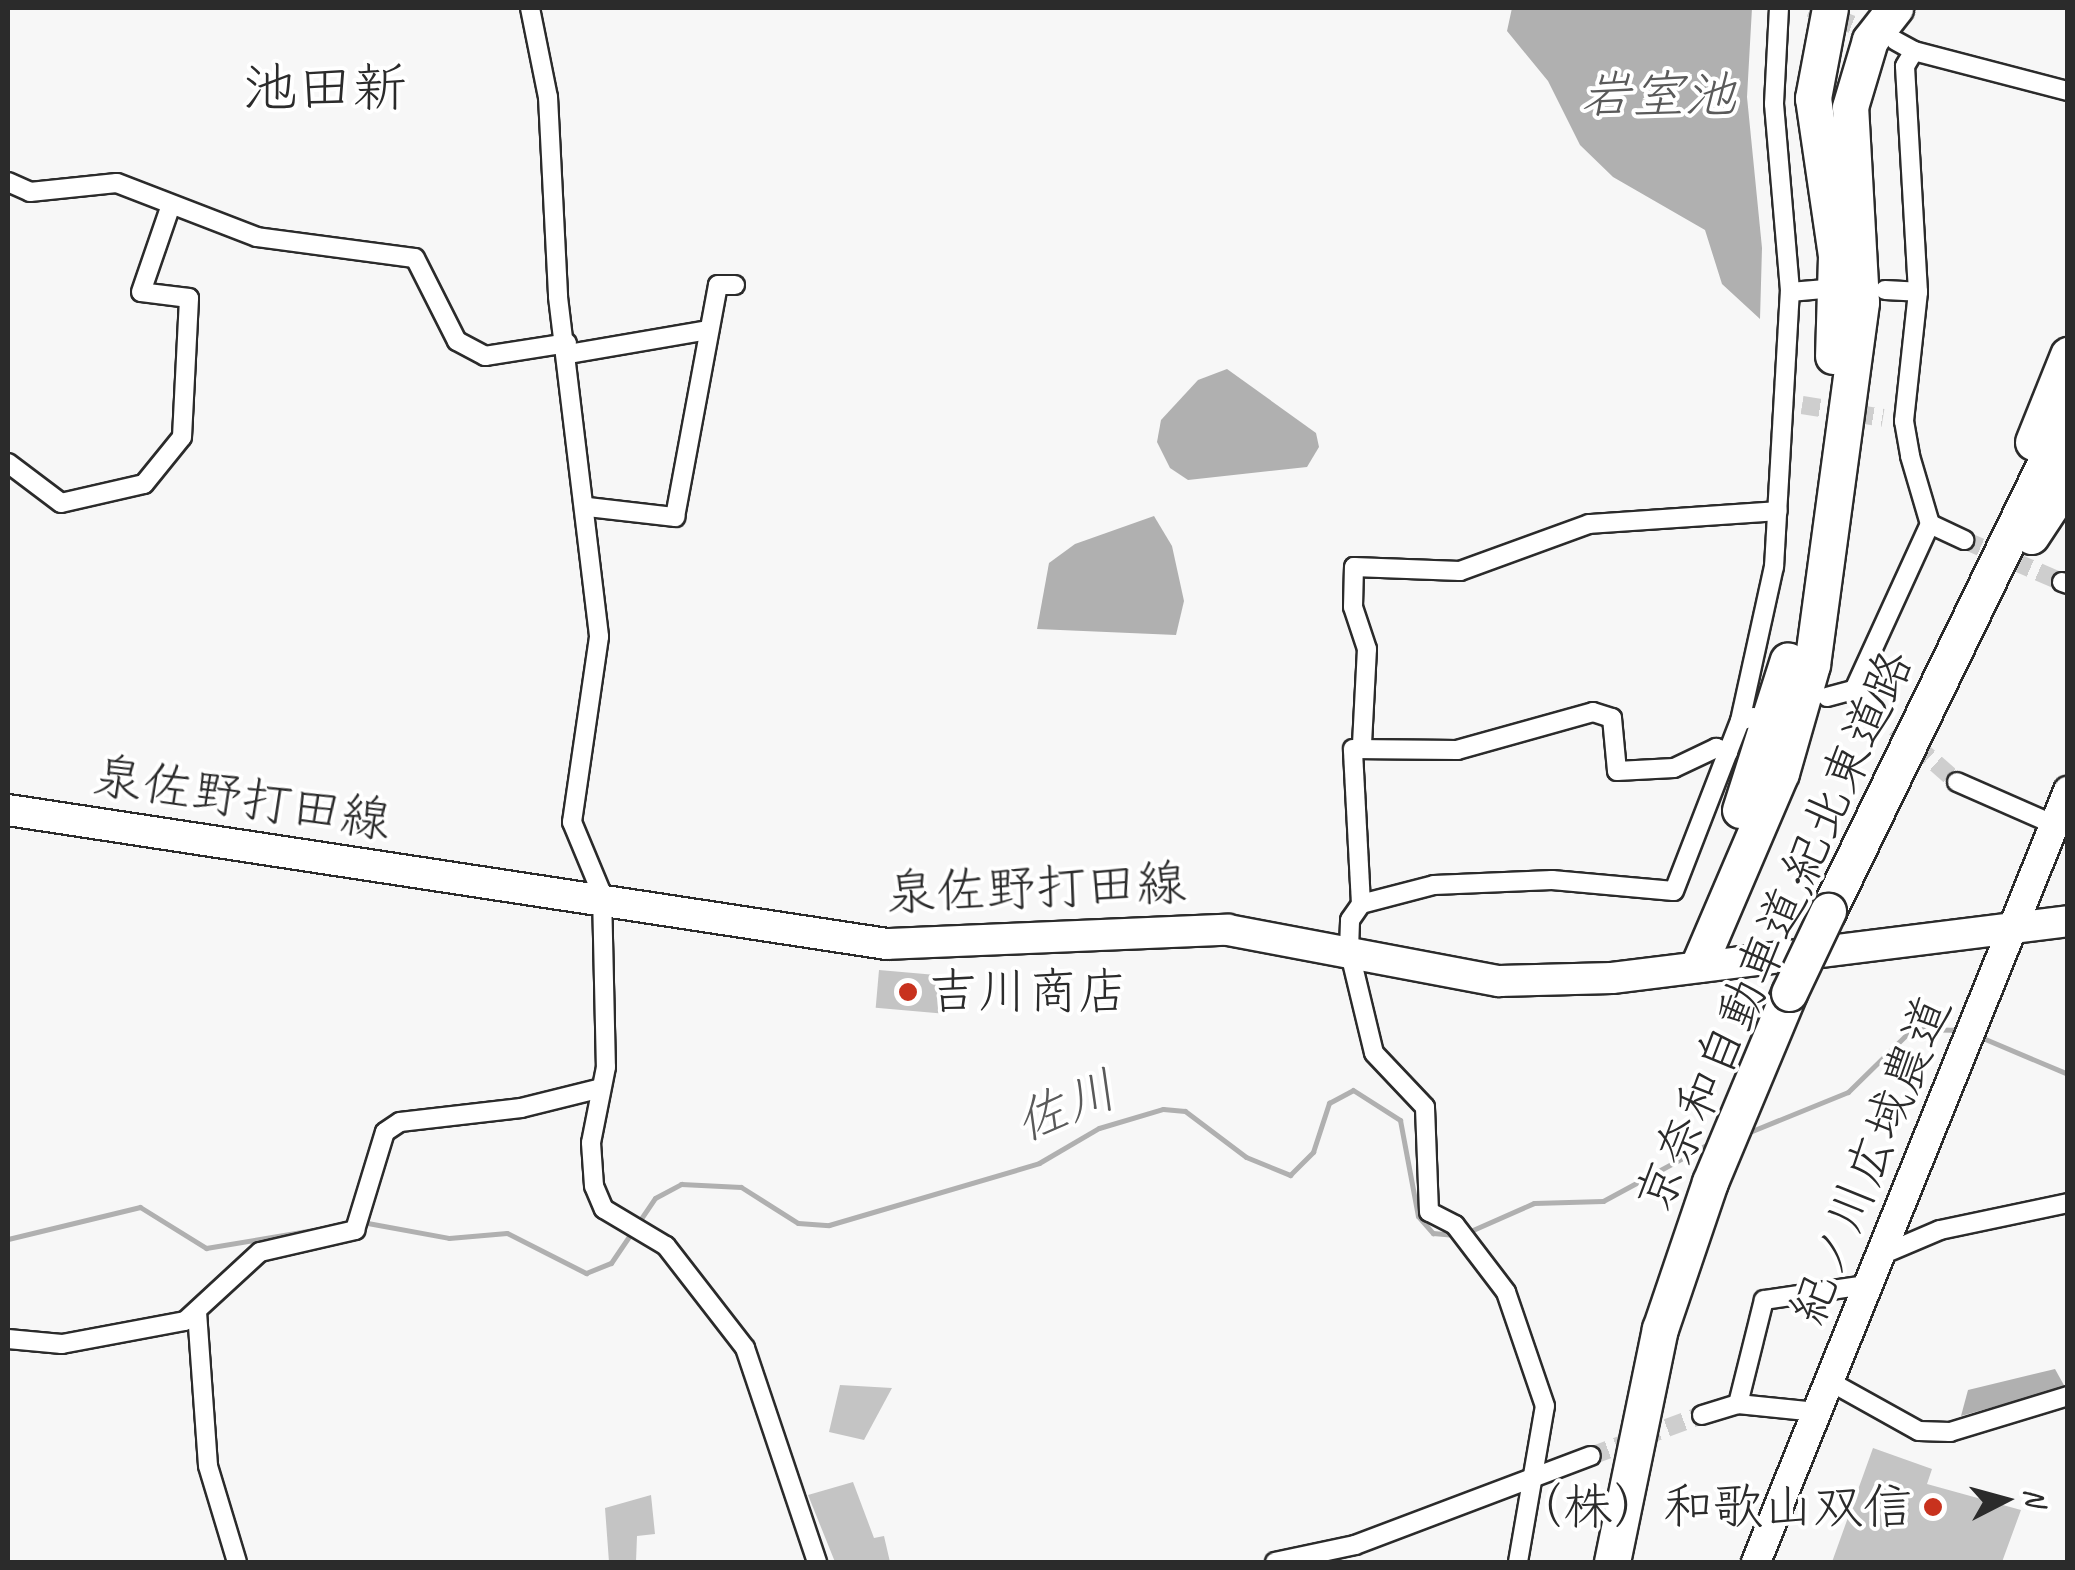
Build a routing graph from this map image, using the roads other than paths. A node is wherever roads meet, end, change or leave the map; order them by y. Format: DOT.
graph roads {
  1 [pos="530,8"];
  2 [pos="1779,8"];
  3 [pos="1830,8"];
  4 [pos="1854,8"];
  5 [pos="1895,24"];
  6 [pos="1914,51"];
  7 [pos="2068,91"];
  8 [pos="8,182"];
  9 [pos="1855,200"];
  10 [pos="171,205"];
  11 [pos="735,285"];
  12 [pos="1823,289"];
  13 [pos="1885,290"];
  14 [pos="1790,292"];
  15 [pos="1918,292"];
  16 [pos="709,330"];
  17 [pos="568,349"];
  18 [pos="2068,355"];
  19 [pos="2068,416"];
  20 [pos="1884,418"];
  21 [pos="1904,421"];
  22 [pos="8,464"];
  23 [pos="2068,480"];
  24 [pos="588,507"];
  25 [pos="1778,511"];
  26 [pos="1930,524"];
  27 [pos="1964,540"];
  28 [pos="1936,684"];
  29 [pos="1854,690"];
  30 [pos="1827,698"];
  31 [pos="1875,710"];
  32 [pos="1362,744"];
  33 [pos="1728,752"];
  34 [pos="1957,782"];
  35 [pos="2068,791"];
  36 [pos="8,810"];
  37 [pos="2055,825"];
  38 [pos="1850,866"];
  39 [pos="602,901"];
  40 [pos="1362,904"];
  41 [pos="2068,921"];
  42 [pos="2013,931"];
  43 [pos="1348,950"];
  44 [pos="1699,964"];
  45 [pos="602,1088"];
  46 [pos="2068,1202"];
  47 [pos="1878,1256"];
  48 [pos="1866,1285"];
  49 [pos="197,1312"];
  50 [pos="8,1339"];
  51 [pos="1829,1381"];
  52 [pos="2068,1396"];
  53 [pos="1738,1404"];
  54 [pos="1816,1412"];
  55 [pos="1702,1416"];
  56 [pos="1591,1456"];
  57 [pos="1534,1476"];
  58 [pos="237,1562"];
  59 [pos="817,1562"];
  60 [pos="1276,1562"];
  61 [pos="1518,1562"];
  62 [pos="1612,1562"];
  63 [pos="1756,1562"];
  1 -- 17 [label="street"];
  2 -- 14 [label="street"];
  3 -- 44 [label="highway"];
  4 -- 9 [label="highway"];
  5 -- 6 [label="street"];
  5 -- 9 [label="highway"];
  6 -- 7 [label="street"];
  6 -- 15 [label="street"];
  8 -- 10 [label="street"];
  9 -- 44 [label="highway"];
  10 -- 17 [label="street"];
  10 -- 22 [label="street"];
  11 -- 16 [label="street"];
  12 -- 14 [label="street"];
  13 -- 15 [label="street"];
  14 -- 25 [label="street"];
  15 -- 21 [label="street"];
  16 -- 17 [label="street"];
  16 -- 24 [label="street"];
  17 -- 24 [label="street"];
  18 -- 28 [label="highway"];
  19 -- 28 [label="highway, 京奈和自動車道;紀北東道路"];
  20 -- 21 [label="street"];
  21 -- 26 [label="street"];
  23 -- 38 [label="highway"];
  24 -- 39 [label="street"];
  25 -- 32 [label="street"];
  25 -- 33 [label="street"];
  26 -- 27 [label="street"];
  26 -- 29 [label="street"];
  28 -- 38 [label="highway, 京奈和自動車道;紀北東道路"];
  29 -- 30 [label="street"];
  29 -- 31 [label="street"];
  32 -- 33 [label="street"];
  32 -- 40 [label="street"];
  33 -- 40 [label="street"];
  34 -- 37 [label="street"];
  35 -- 37 [label="street, 紀ノ川広域農道"];
  36 -- 39 [label="main road, 泉佐野打田線"];
  37 -- 42 [label="street, 紀ノ川広域農道"];
  38 -- 62 [label="highway, 京奈和自動車道;紀北東道路, bridge"];
  39 -- 43 [label="main road, 泉佐野打田線"];
  39 -- 45 [label="street"];
  40 -- 43 [label="street"];
  41 -- 42 [label="main road, 泉佐野打田線"];
  42 -- 44 [label="main road, 泉佐野打田線"];
  42 -- 47 [label="street, 紀ノ川広域農道"];
  43 -- 44 [label="main road, 泉佐野打田線"];
  43 -- 57 [label="street"];
  45 -- 49 [label="street"];
  45 -- 59 [label="street"];
  46 -- 47 [label="street"];
  47 -- 48 [label="street, 紀ノ川広域農道"];
  48 -- 51 [label="street, 紀ノ川広域農道"];
  48 -- 53 [label="street"];
  49 -- 50 [label="street"];
  49 -- 58 [label="street"];
  51 -- 52 [label="street"];
  51 -- 54 [label="street, 紀ノ川広域農道"];
  53 -- 54 [label="street"];
  53 -- 55 [label="street"];
  54 -- 63 [label="street, 紀ノ川広域農道"];
  56 -- 57 [label="street"];
  57 -- 60 [label="street"];
  57 -- 61 [label="street"];
}
